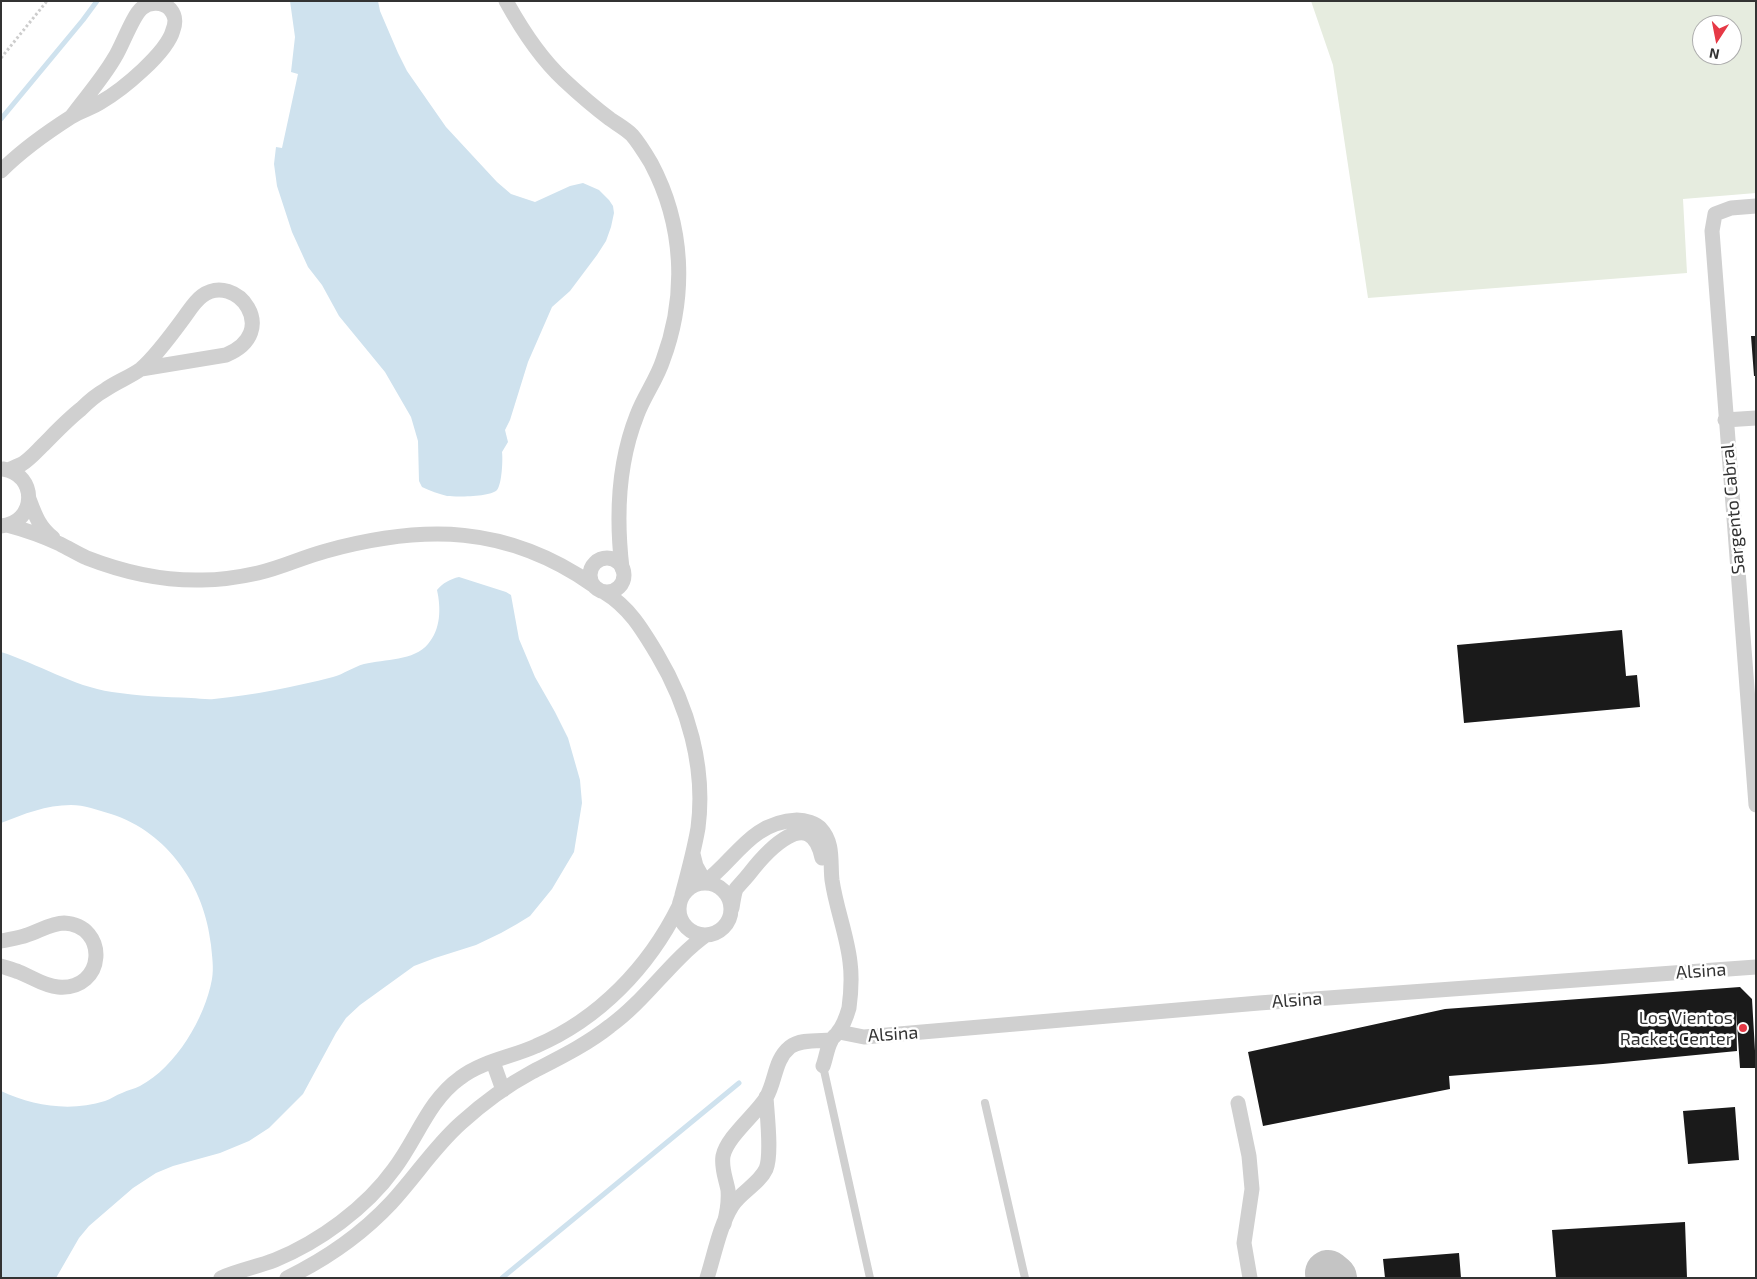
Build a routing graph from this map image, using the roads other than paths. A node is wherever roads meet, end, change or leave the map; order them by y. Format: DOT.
graph roads {
  1 [pos="506,1"];
  2 [pos="72,116"];
  3 [pos="1,171"];
  4 [pos="1756,206"];
  5 [pos="141,368"];
  6 [pos="1756,418"];
  7 [pos="1725,420"];
  8 [pos="34,455"];
  9 [pos="5,469"];
  10 [pos="28,492"];
  11 [pos="4,526"];
  12 [pos="618,533"];
  13 [pos="60,544"];
  14 [pos="596,563"];
  15 [pos="562,565"];
  16 [pos="622,575"];
  17 [pos="598,588"];
  18 [pos="627,609"];
  19 [pos="1750,632"];
  20 [pos="1756,805"];
  21 [pos="693,854"];
  22 [pos="832,879"];
  23 [pos="705,882"];
  24 [pos="681,900"];
  25 [pos="732,908"];
  26 [pos="706,935"];
  27 [pos="1,941"];
  28 [pos="1,966"];
  29 [pos="1756,967"];
  30 [pos="835,1036"];
  31 [pos="493,1062"];
  32 [pos="824,1066"];
  33 [pos="503,1090"];
  34 [pos="766,1097"];
  35 [pos="985,1102"];
  36 [pos="1238,1103"];
  37 [pos="424,1119"];
  38 [pos="446,1137"];
  39 [pos="724,1224"];
  40 [pos="231,1276"];
  41 [pos="287,1278"];
  42 [pos="706,1278"];
  43 [pos="870,1278"];
  44 [pos="1026,1278"];
  45 [pos="1250,1278"];
  1 -- 12 [label="street"];
  2 -- 2 [label="street"];
  2 -- 3 [label="street"];
  4 -- 7 [label="street, Sargento Cabral"];
  5 -- 5 [label="street"];
  5 -- 8 [label="street"];
  6 -- 7 [label="street"];
  7 -- 19 [label="street, Sargento Cabral"];
  8 -- 9 [label="street"];
  8 -- 10 [label="street"];
  9 -- 10 [label="street"];
  10 -- 11 [label="street"];
  10 -- 13 [label="street"];
  11 -- 13 [label="street"];
  12 -- 14 [label="street"];
  12 -- 16 [label="street"];
  13 -- 15 [label="street"];
  14 -- 15 [label="street"];
  14 -- 16 [label="street"];
  14 -- 17 [label="street"];
  15 -- 17 [label="street"];
  16 -- 17 [label="street"];
  16 -- 18 [label="street"];
  17 -- 18 [label="street"];
  18 -- 21 [label="street"];
  19 -- 20 [label="street, Sargento Cabral"];
  21 -- 23 [label="street"];
  21 -- 24 [label="street"];
  22 -- 23 [label="street"];
  22 -- 25 [label="street"];
  22 -- 30 [label="street"];
  23 -- 24 [label="street"];
  23 -- 25 [label="street"];
  24 -- 26 [label="street"];
  24 -- 31 [label="street"];
  25 -- 26 [label="street"];
  26 -- 33 [label="street"];
  27 -- 28 [label="street"];
  29 -- 30 [label="street, Alsina"];
  30 -- 32 [label="street"];
  30 -- 34 [label="street, Alsina"];
  31 -- 33 [label="street"];
  31 -- 37 [label="street"];
  32 -- 43 [label="lane"];
  33 -- 38 [label="street"];
  34 -- 39 [label="street"];
  34 -- 39 [label="street"];
  35 -- 44 [label="lane"];
  36 -- 45 [label="street"];
  37 -- 38 [label="street"];
  37 -- 40 [label="street"];
  38 -- 41 [label="street"];
  39 -- 42 [label="street"];
}
